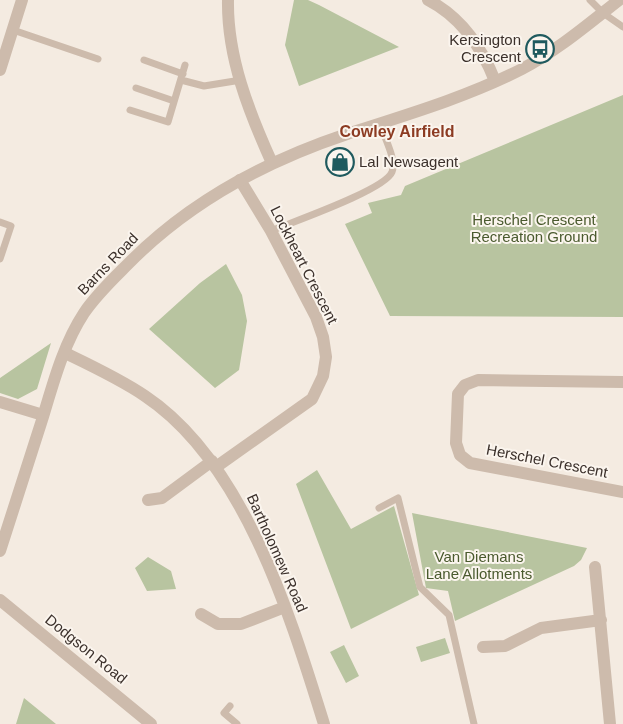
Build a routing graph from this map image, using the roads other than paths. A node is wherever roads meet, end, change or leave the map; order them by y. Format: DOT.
graph roads {
  1 [pos="22,0"];
  2 [pos="228,0"];
  3 [pos="428,0"];
  4 [pos="590,0"];
  5 [pos="619,0"];
  6 [pos="603,13"];
  7 [pos="623,27"];
  8 [pos="13,30"];
  9 [pos="98,59"];
  10 [pos="144,60"];
  11 [pos="185,65"];
  12 [pos="0,70"];
  13 [pos="182,77"];
  14 [pos="241,80"];
  15 [pos="496,81"];
  16 [pos="136,88"];
  17 [pos="174,101"];
  18 [pos="130,110"];
  19 [pos="380,124"];
  20 [pos="272,163"];
  21 [pos="240,180"];
  22 [pos="0,222"];
  23 [pos="271,231"];
  24 [pos="0,259"];
  25 [pos="65,353"];
  26 [pos="623,382"];
  27 [pos="0,402"];
  28 [pos="43,415"];
  29 [pos="214,464"];
  30 [pos="623,492"];
  31 [pos="148,500"];
  32 [pos="379,508"];
  33 [pos="0,551"];
  34 [pos="595,567"];
  35 [pos="0,600"];
  36 [pos="285,607"];
  37 [pos="201,614"];
  38 [pos="602,620"];
  39 [pos="483,648"];
  40 [pos="230,706"];
  41 [pos="151,724"];
  42 [pos="237,724"];
  43 [pos="324,724"];
  44 [pos="474,724"];
  45 [pos="610,724"];
  1 -- 8 [label="street"];
  2 -- 14 [label="street"];
  3 -- 15 [label="street"];
  4 -- 6 [label="lane"];
  5 -- 6 [label="street, Barns Road"];
  6 -- 7 [label="lane"];
  6 -- 15 [label="street, Barns Road"];
  8 -- 9 [label="lane"];
  8 -- 12 [label="street"];
  10 -- 13 [label="lane"];
  11 -- 13 [label="lane"];
  13 -- 14 [label="lane"];
  13 -- 17 [label="lane"];
  14 -- 20 [label="street"];
  15 -- 19 [label="street, Barns Road"];
  16 -- 17 [label="lane"];
  17 -- 18 [label="lane"];
  19 -- 20 [label="street, Barns Road"];
  19 -- 23 [label="lane"];
  20 -- 21 [label="street, Barns Road"];
  21 -- 23 [label="street, Lockheart Crescent"];
  21 -- 25 [label="street, Barns Road"];
  22 -- 24 [label="lane"];
  23 -- 29 [label="street, Lockheart Crescent"];
  25 -- 28 [label="street, Barns Road"];
  25 -- 29 [label="street, Bartholomew Road"];
  26 -- 30 [label="street, Herschel Crescent"];
  27 -- 28 [label="street"];
  28 -- 33 [label="street, Barns Road"];
  29 -- 31 [label="street, Lockheart Crescent"];
  29 -- 36 [label="street, Bartholomew Road"];
  32 -- 44 [label="lane"];
  34 -- 38 [label="street"];
  35 -- 41 [label="street, Dodgson Road"];
  36 -- 37 [label="street"];
  36 -- 43 [label="street, Bartholomew Road"];
  38 -- 39 [label="street"];
  38 -- 45 [label="street"];
  40 -- 42 [label="lane"];
}
